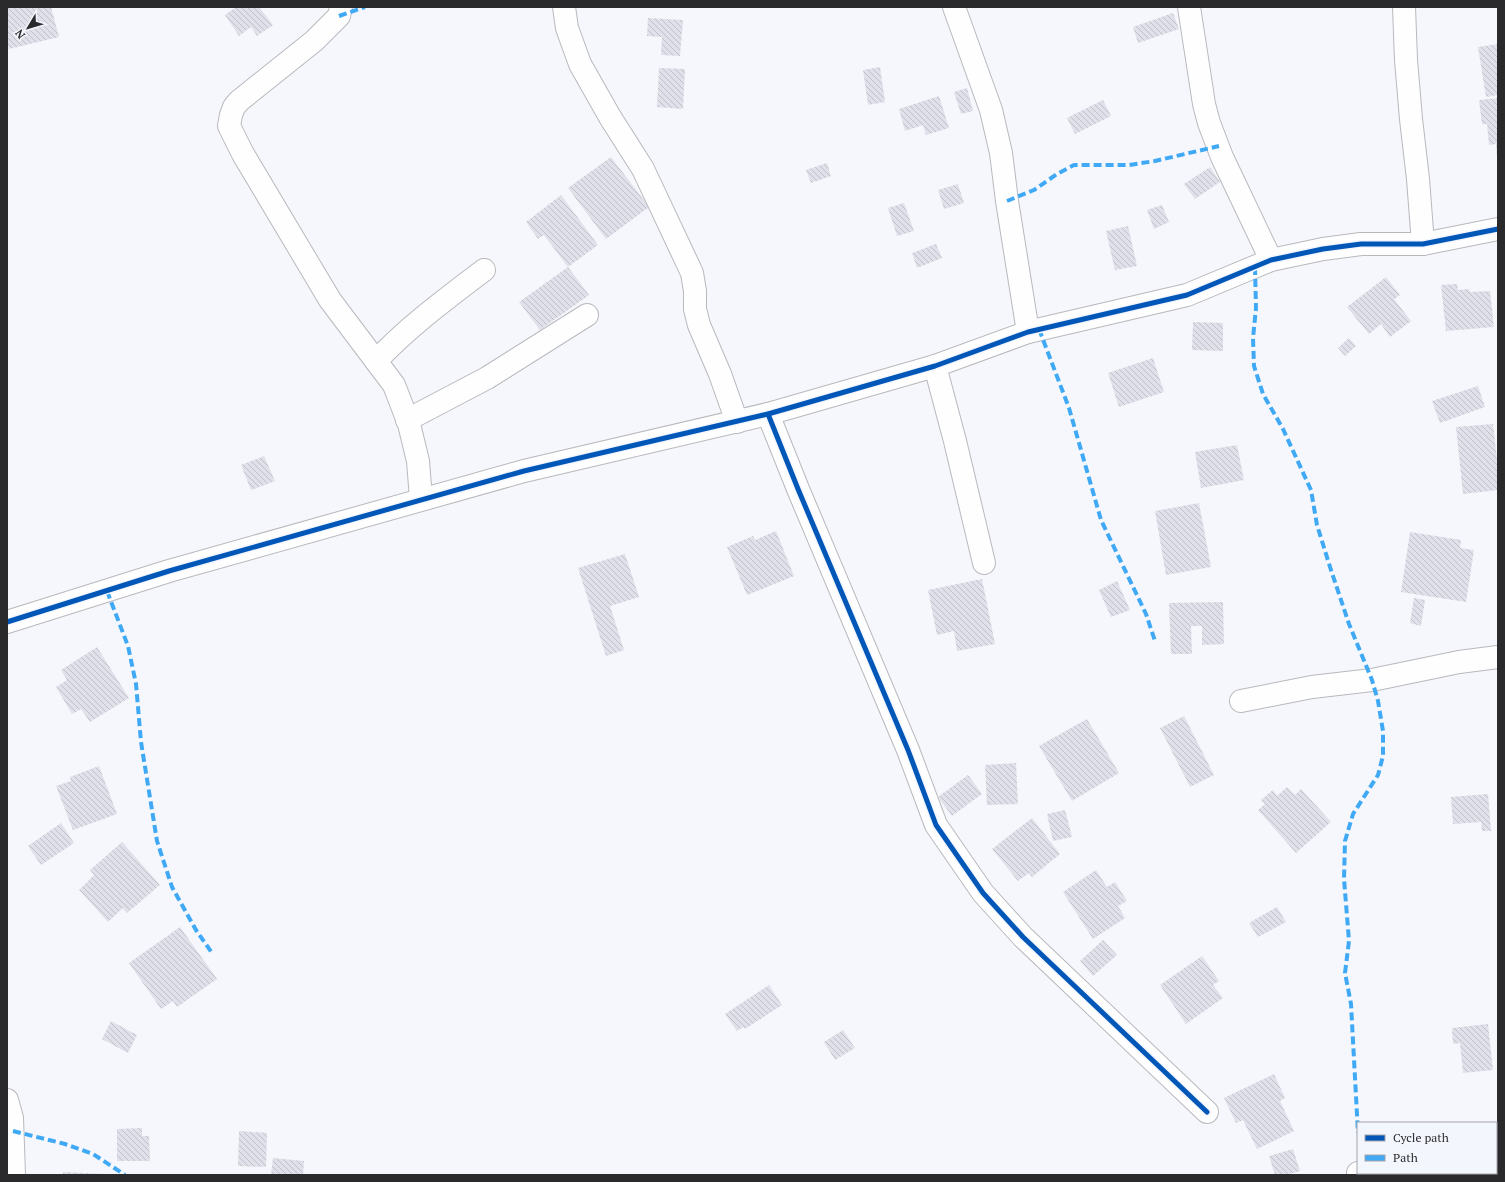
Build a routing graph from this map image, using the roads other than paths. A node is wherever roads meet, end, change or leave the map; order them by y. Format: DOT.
graph roads {
  1 [pos="341,7"];
  2 [pos="564,7"];
  3 [pos="954,7"];
  4 [pos="1190,7"];
  5 [pos="1404,7"];
  6 [pos="1498,229"];
  7 [pos="1423,244"];
  8 [pos="1272,260"];
  9 [pos="484,270"];
  10 [pos="587,315"];
  11 [pos="1028,332"];
  12 [pos="376,361"];
  13 [pos="935,366"];
  14 [pos="768,414"];
  15 [pos="407,420"];
  16 [pos="737,422"];
  17 [pos="421,499"];
  18 [pos="984,563"];
  19 [pos="7,622"];
  20 [pos="1498,657"];
  21 [pos="1241,700"];
  22 [pos="7,1100"];
  23 [pos="1207,1112"];
  24 [pos="14,1175"];
  1 -- 12 [label="street"];
  2 -- 16 [label="street"];
  3 -- 11 [label="street"];
  4 -- 8 [label="street"];
  5 -- 7 [label="street"];
  6 -- 7 [label="street"];
  7 -- 8 [label="street"];
  8 -- 11 [label="street"];
  9 -- 12 [label="street"];
  10 -- 15 [label="street"];
  11 -- 13 [label="street"];
  12 -- 15 [label="street"];
  13 -- 14 [label="street"];
  13 -- 18 [label="street"];
  14 -- 16 [label="street"];
  14 -- 23 [label="street"];
  15 -- 17 [label="street"];
  16 -- 17 [label="street"];
  17 -- 19 [label="street"];
  20 -- 21 [label="street"];
  22 -- 24 [label="street"];
}
